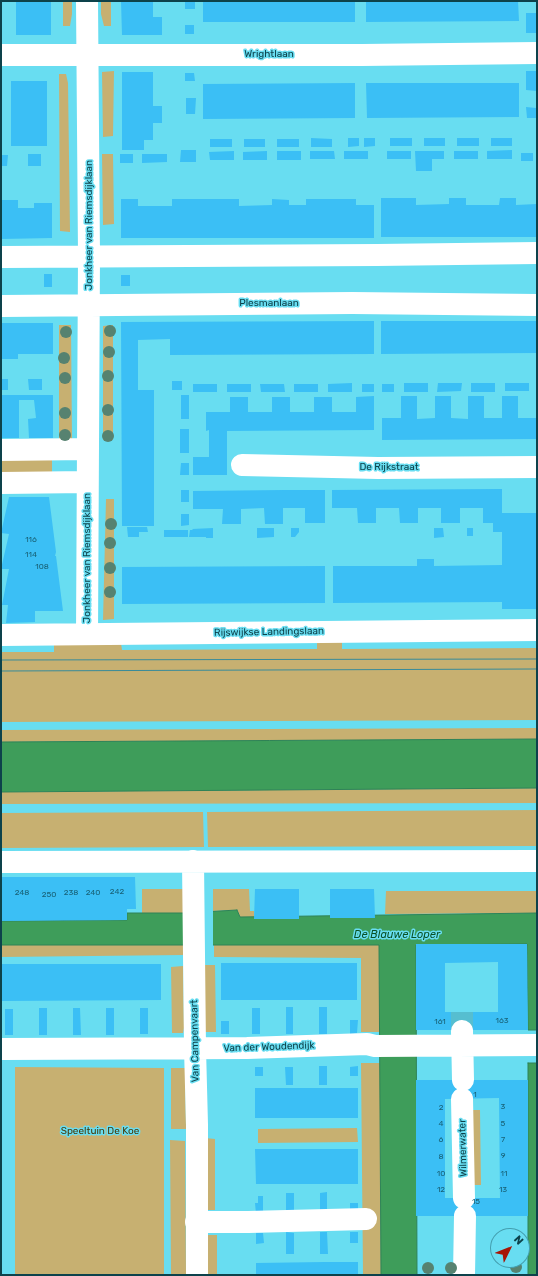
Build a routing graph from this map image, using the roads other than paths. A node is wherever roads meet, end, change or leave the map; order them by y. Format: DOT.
graph roads {
  1 [pos="87,1"];
  2 [pos="537,53"];
  3 [pos="1,55"];
  4 [pos="88,55"];
  5 [pos="537,253"];
  6 [pos="89,256"];
  7 [pos="1,257"];
  8 [pos="89,305"];
  9 [pos="537,305"];
  10 [pos="1,306"];
  11 [pos="88,449"];
  12 [pos="1,450"];
  13 [pos="242,464"];
  14 [pos="537,467"];
  15 [pos="87,482"];
  16 [pos="1,483"];
  17 [pos="537,630"];
  18 [pos="87,634"];
  19 [pos="1,635"];
  20 [pos="193,861"];
  21 [pos="537,861"];
  22 [pos="1,862"];
  23 [pos="462,1038"];
  24 [pos="537,1045"];
  25 [pos="195,1048"];
  26 [pos="1,1049"];
  27 [pos="366,1219"];
  28 [pos="196,1222"];
  29 [pos="197,1275"];
  30 [pos="464,1275"];
  1 -- 4 [label="street, Jonkheer van Riemsdijklaan"];
  2 -- 4 [label="street, Wrightlaan"];
  3 -- 4 [label="street, Wrightlaan"];
  4 -- 6 [label="street, Jonkheer van Riemsdijklaan"];
  5 -- 6 [label="street"];
  6 -- 7 [label="street"];
  6 -- 8 [label="street, Jonkheer van Riemsdijklaan"];
  8 -- 9 [label="street, Plesmanlaan"];
  8 -- 10 [label="street, Plesmanlaan"];
  8 -- 11 [label="street, Jonkheer van Riemsdijklaan"];
  11 -- 12 [label="street"];
  11 -- 15 [label="street, Jonkheer van Riemsdijklaan"];
  13 -- 14 [label="street, De Rijkstraat"];
  15 -- 16 [label="street, Jonkheer van Riemsdijklaan"];
  15 -- 18 [label="street, Jonkheer van Riemsdijklaan"];
  17 -- 18 [label="street, Rijswijkse Landingslaan"];
  18 -- 19 [label="street, Rijswijkse Landingslaan"];
  20 -- 21 [label="street"];
  20 -- 22 [label="street"];
  20 -- 25 [label="street, Van Campenvaart"];
  23 -- 24 [label="street, Van der Woudendijk"];
  23 -- 25 [label="street, Van der Woudendijk"];
  23 -- 30 [label="street, Wilmerwater"];
  25 -- 26 [label="street, Van der Woudendijk"];
  25 -- 28 [label="street, Van Campenvaart"];
  27 -- 28 [label="street"];
  28 -- 29 [label="street, Van Campenvaart"];
}
